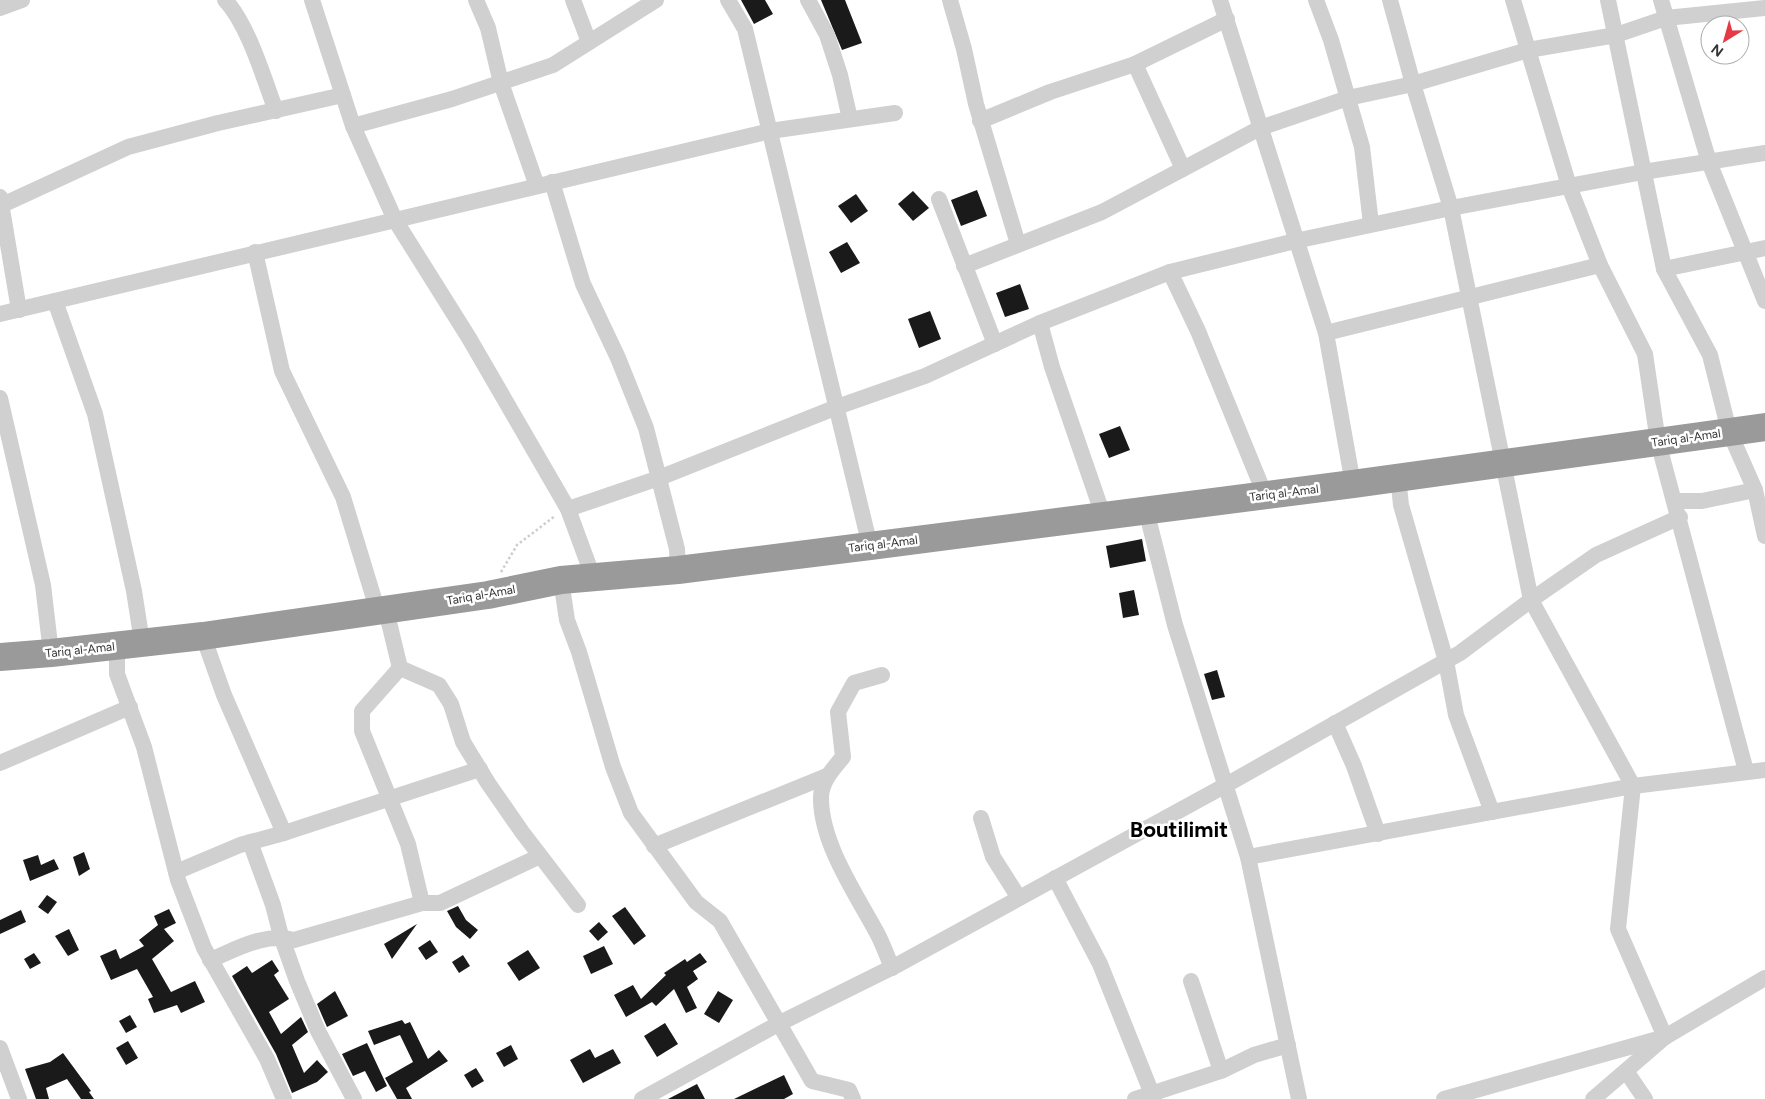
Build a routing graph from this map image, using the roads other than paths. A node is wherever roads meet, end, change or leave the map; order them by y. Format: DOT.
graph roads {
  1 [pos="22,0"];
  2 [pos="225,0"];
  3 [pos="312,0"];
  4 [pos="476,0"];
  5 [pos="573,0"];
  6 [pos="656,0"];
  7 [pos="728,0"];
  8 [pos="808,0"];
  9 [pos="950,0"];
  10 [pos="1220,0"];
  11 [pos="1316,0"];
  12 [pos="1390,0"];
  13 [pos="1513,0"];
  14 [pos="1608,0"];
  15 [pos="1661,0"];
  16 [pos="0,8"];
  17 [pos="1765,8"];
  18 [pos="1666,18"];
  19 [pos="1227,19"];
  20 [pos="1616,36"];
  21 [pos="589,42"];
  22 [pos="1528,50"];
  23 [pos="1135,64"];
  24 [pos="501,83"];
  25 [pos="1412,84"];
  26 [pos="343,95"];
  27 [pos="1348,98"];
  28 [pos="276,112"];
  29 [pos="895,113"];
  30 [pos="850,119"];
  31 [pos="980,121"];
  32 [pos="353,126"];
  33 [pos="1260,128"];
  34 [pos="770,131"];
  35 [pos="1765,153"];
  36 [pos="1709,162"];
  37 [pos="1182,170"];
  38 [pos="1643,172"];
  39 [pos="544,184"];
  40 [pos="1569,186"];
  41 [pos="939,199"];
  42 [pos="0,203"];
  43 [pos="1451,208"];
  44 [pos="395,220"];
  45 [pos="1371,224"];
  46 [pos="1296,240"];
  47 [pos="1018,244"];
  48 [pos="1765,248"];
  49 [pos="255,252"];
  50 [pos="1745,254"];
  51 [pos="1600,265"];
  52 [pos="964,266"];
  53 [pos="1664,269"];
  54 [pos="1170,272"];
  55 [pos="1470,297"];
  56 [pos="55,301"];
  57 [pos="1765,302"];
  58 [pos="19,310"];
  59 [pos="0,314"];
  60 [pos="1040,323"];
  61 [pos="1326,333"];
  62 [pos="995,344"];
  63 [pos="0,398"];
  64 [pos="836,406"];
  65 [pos="1765,427"];
  66 [pos="1729,431"];
  67 [pos="1658,442"];
  68 [pos="1504,462"];
  69 [pos="1398,477"];
  70 [pos="659,478"];
  71 [pos="1353,484"];
  72 [pos="1755,490"];
  73 [pos="1265,495"];
  74 [pos="1676,501"];
  75 [pos="568,509"];
  76 [pos="1146,510"];
  77 [pos="1103,515"];
  78 [pos="1680,517"];
  79 [pos="1765,536"];
  80 [pos="870,546"];
  81 [pos="678,570"];
  82 [pos="593,577"];
  83 [pos="561,580"];
  84 [pos="1531,600"];
  85 [pos="382,611"];
  86 [pos="203,636"];
  87 [pos="130,644"];
  88 [pos="51,653"];
  89 [pos="0,657"];
  90 [pos="1446,661"];
  91 [pos="400,668"];
  92 [pos="882,675"];
  93 [pos="130,707"];
  94 [pos="1335,724"];
  95 [pos="0,763"];
  96 [pos="480,769"];
  97 [pos="1765,770"];
  98 [pos="1746,771"];
  99 [pos="827,776"];
  100 [pos="1226,785"];
  101 [pos="1633,786"];
  102 [pos="389,800"];
  103 [pos="1492,812"];
  104 [pos="981,818"];
  105 [pos="284,833"];
  106 [pos="1378,834"];
  107 [pos="250,842"];
  108 [pos="654,846"];
  109 [pos="540,856"];
  110 [pos="1248,858"];
  111 [pos="176,872"];
  112 [pos="1055,878"];
  113 [pos="1019,898"];
  114 [pos="422,903"];
  115 [pos="578,906"];
  116 [pos="281,936"];
  117 [pos="210,960"];
  118 [pos="892,968"];
  119 [pos="1191,980"];
  120 [pos="1763,985"];
  121 [pos="778,1024"];
  122 [pos="1665,1037"];
  123 [pos="1288,1045"];
  124 [pos="0,1048"];
  125 [pos="1221,1071"];
  126 [pos="1626,1071"];
  127 [pos="1153,1096"];
  128 [pos="19,1099"];
  129 [pos="284,1099"];
  130 [pos="354,1099"];
  131 [pos="642,1099"];
  132 [pos="853,1099"];
  133 [pos="1135,1099"];
  134 [pos="1299,1099"];
  135 [pos="1444,1099"];
  136 [pos="1594,1099"];
  137 [pos="1645,1099"];
  1 -- 16 [label="street"];
  2 -- 28 [label="street"];
  3 -- 26 [label="street"];
  4 -- 24 [label="street"];
  5 -- 21 [label="street"];
  6 -- 21 [label="street"];
  7 -- 34 [label="street"];
  8 -- 30 [label="street"];
  9 -- 31 [label="street"];
  10 -- 19 [label="street"];
  11 -- 27 [label="street"];
  12 -- 25 [label="street"];
  13 -- 22 [label="street"];
  14 -- 20 [label="street"];
  15 -- 18 [label="street"];
  17 -- 18 [label="street"];
  18 -- 20 [label="street"];
  18 -- 36 [label="street"];
  19 -- 23 [label="street"];
  19 -- 33 [label="street"];
  20 -- 22 [label="street"];
  20 -- 38 [label="street"];
  21 -- 24 [label="street"];
  22 -- 25 [label="street"];
  22 -- 40 [label="street"];
  23 -- 31 [label="street"];
  23 -- 37 [label="street"];
  24 -- 32 [label="street"];
  24 -- 39 [label="street"];
  25 -- 27 [label="street"];
  25 -- 43 [label="street"];
  26 -- 28 [label="street"];
  26 -- 32 [label="street"];
  27 -- 33 [label="street"];
  27 -- 45 [label="street"];
  28 -- 42 [label="street"];
  29 -- 30 [label="street"];
  30 -- 34 [label="street"];
  31 -- 47 [label="street"];
  32 -- 44 [label="street"];
  33 -- 37 [label="street"];
  33 -- 46 [label="street"];
  34 -- 39 [label="street"];
  34 -- 64 [label="street"];
  35 -- 36 [label="street"];
  36 -- 38 [label="street"];
  36 -- 50 [label="street"];
  37 -- 47 [label="street"];
  38 -- 40 [label="street"];
  38 -- 53 [label="street"];
  39 -- 44 [label="street"];
  39 -- 70 [label="street"];
  40 -- 43 [label="street"];
  40 -- 51 [label="street"];
  41 -- 52 [label="street"];
  42 -- 58 [label="street"];
  43 -- 45 [label="street"];
  43 -- 55 [label="street"];
  44 -- 49 [label="street"];
  44 -- 75 [label="street"];
  45 -- 46 [label="street"];
  46 -- 54 [label="street"];
  46 -- 61 [label="street"];
  47 -- 52 [label="street"];
  48 -- 50 [label="street"];
  49 -- 56 [label="street"];
  49 -- 85 [label="street"];
  50 -- 53 [label="street"];
  50 -- 57 [label="street"];
  51 -- 55 [label="street"];
  51 -- 67 [label="street"];
  52 -- 62 [label="street"];
  53 -- 66 [label="street"];
  54 -- 60 [label="street"];
  54 -- 73 [label="street"];
  55 -- 61 [label="street"];
  55 -- 68 [label="street"];
  56 -- 58 [label="street"];
  56 -- 87 [label="street"];
  58 -- 59 [label="street"];
  60 -- 62 [label="street"];
  60 -- 77 [label="street"];
  61 -- 71 [label="street"];
  62 -- 64 [label="street"];
  63 -- 88 [label="street"];
  64 -- 70 [label="street"];
  64 -- 80 [label="street"];
  65 -- 66 [label="highway, Tariq al-Amal"];
  66 -- 67 [label="highway, Tariq al-Amal"];
  66 -- 72 [label="street"];
  67 -- 68 [label="highway, Tariq al-Amal"];
  67 -- 74 [label="street"];
  68 -- 69 [label="highway, Tariq al-Amal"];
  68 -- 84 [label="street"];
  69 -- 71 [label="highway, Tariq al-Amal"];
  69 -- 90 [label="street"];
  70 -- 75 [label="street"];
  70 -- 81 [label="street"];
  71 -- 73 [label="highway, Tariq al-Amal"];
  72 -- 74 [label="street"];
  72 -- 79 [label="street"];
  73 -- 76 [label="highway, Tariq al-Amal"];
  74 -- 78 [label="street"];
  75 -- 82 [label="street"];
  76 -- 77 [label="highway, Tariq al-Amal"];
  76 -- 100 [label="street"];
  77 -- 80 [label="highway, Tariq al-Amal"];
  78 -- 84 [label="street"];
  78 -- 98 [label="street"];
  80 -- 81 [label="highway, Tariq al-Amal"];
  81 -- 82 [label="highway, Tariq al-Amal"];
  82 -- 83 [label="highway, Tariq al-Amal"];
  83 -- 85 [label="highway, Tariq al-Amal"];
  83 -- 108 [label="street"];
  84 -- 90 [label="street"];
  84 -- 101 [label="street"];
  85 -- 86 [label="highway, Tariq al-Amal"];
  85 -- 91 [label="street"];
  86 -- 87 [label="highway, Tariq al-Amal"];
  86 -- 105 [label="street"];
  87 -- 88 [label="highway, Tariq al-Amal"];
  87 -- 93 [label="street"];
  88 -- 89 [label="highway, Tariq al-Amal"];
  90 -- 94 [label="street"];
  90 -- 103 [label="street"];
  91 -- 96 [label="street"];
  91 -- 102 [label="street"];
  92 -- 99 [label="street"];
  93 -- 95 [label="street"];
  93 -- 111 [label="street"];
  94 -- 100 [label="street"];
  94 -- 106 [label="street"];
  96 -- 102 [label="street"];
  96 -- 109 [label="street"];
  97 -- 98 [label="street"];
  98 -- 101 [label="street"];
  99 -- 108 [label="street"];
  99 -- 118 [label="street"];
  100 -- 110 [label="street"];
  100 -- 112 [label="street"];
  101 -- 103 [label="street"];
  101 -- 122 [label="street"];
  102 -- 105 [label="street"];
  102 -- 114 [label="street"];
  103 -- 106 [label="street"];
  104 -- 113 [label="street"];
  105 -- 107 [label="street"];
  106 -- 110 [label="street"];
  107 -- 111 [label="street"];
  107 -- 116 [label="street"];
  108 -- 121 [label="street"];
  109 -- 114 [label="street"];
  109 -- 115 [label="street"];
  110 -- 123 [label="street"];
  111 -- 117 [label="street"];
  112 -- 113 [label="street"];
  112 -- 127 [label="street"];
  113 -- 118 [label="street"];
  114 -- 116 [label="street"];
  116 -- 117 [label="street"];
  116 -- 130 [label="street"];
  117 -- 129 [label="street"];
  118 -- 121 [label="street"];
  119 -- 125 [label="street"];
  120 -- 122 [label="street"];
  121 -- 131 [label="street"];
  121 -- 132 [label="street"];
  122 -- 126 [label="street"];
  122 -- 135 [label="street"];
  123 -- 125 [label="street"];
  123 -- 134 [label="street"];
  124 -- 128 [label="street"];
  125 -- 127 [label="street"];
  126 -- 136 [label="street"];
  126 -- 137 [label="street"];
  127 -- 133 [label="street"];
}
